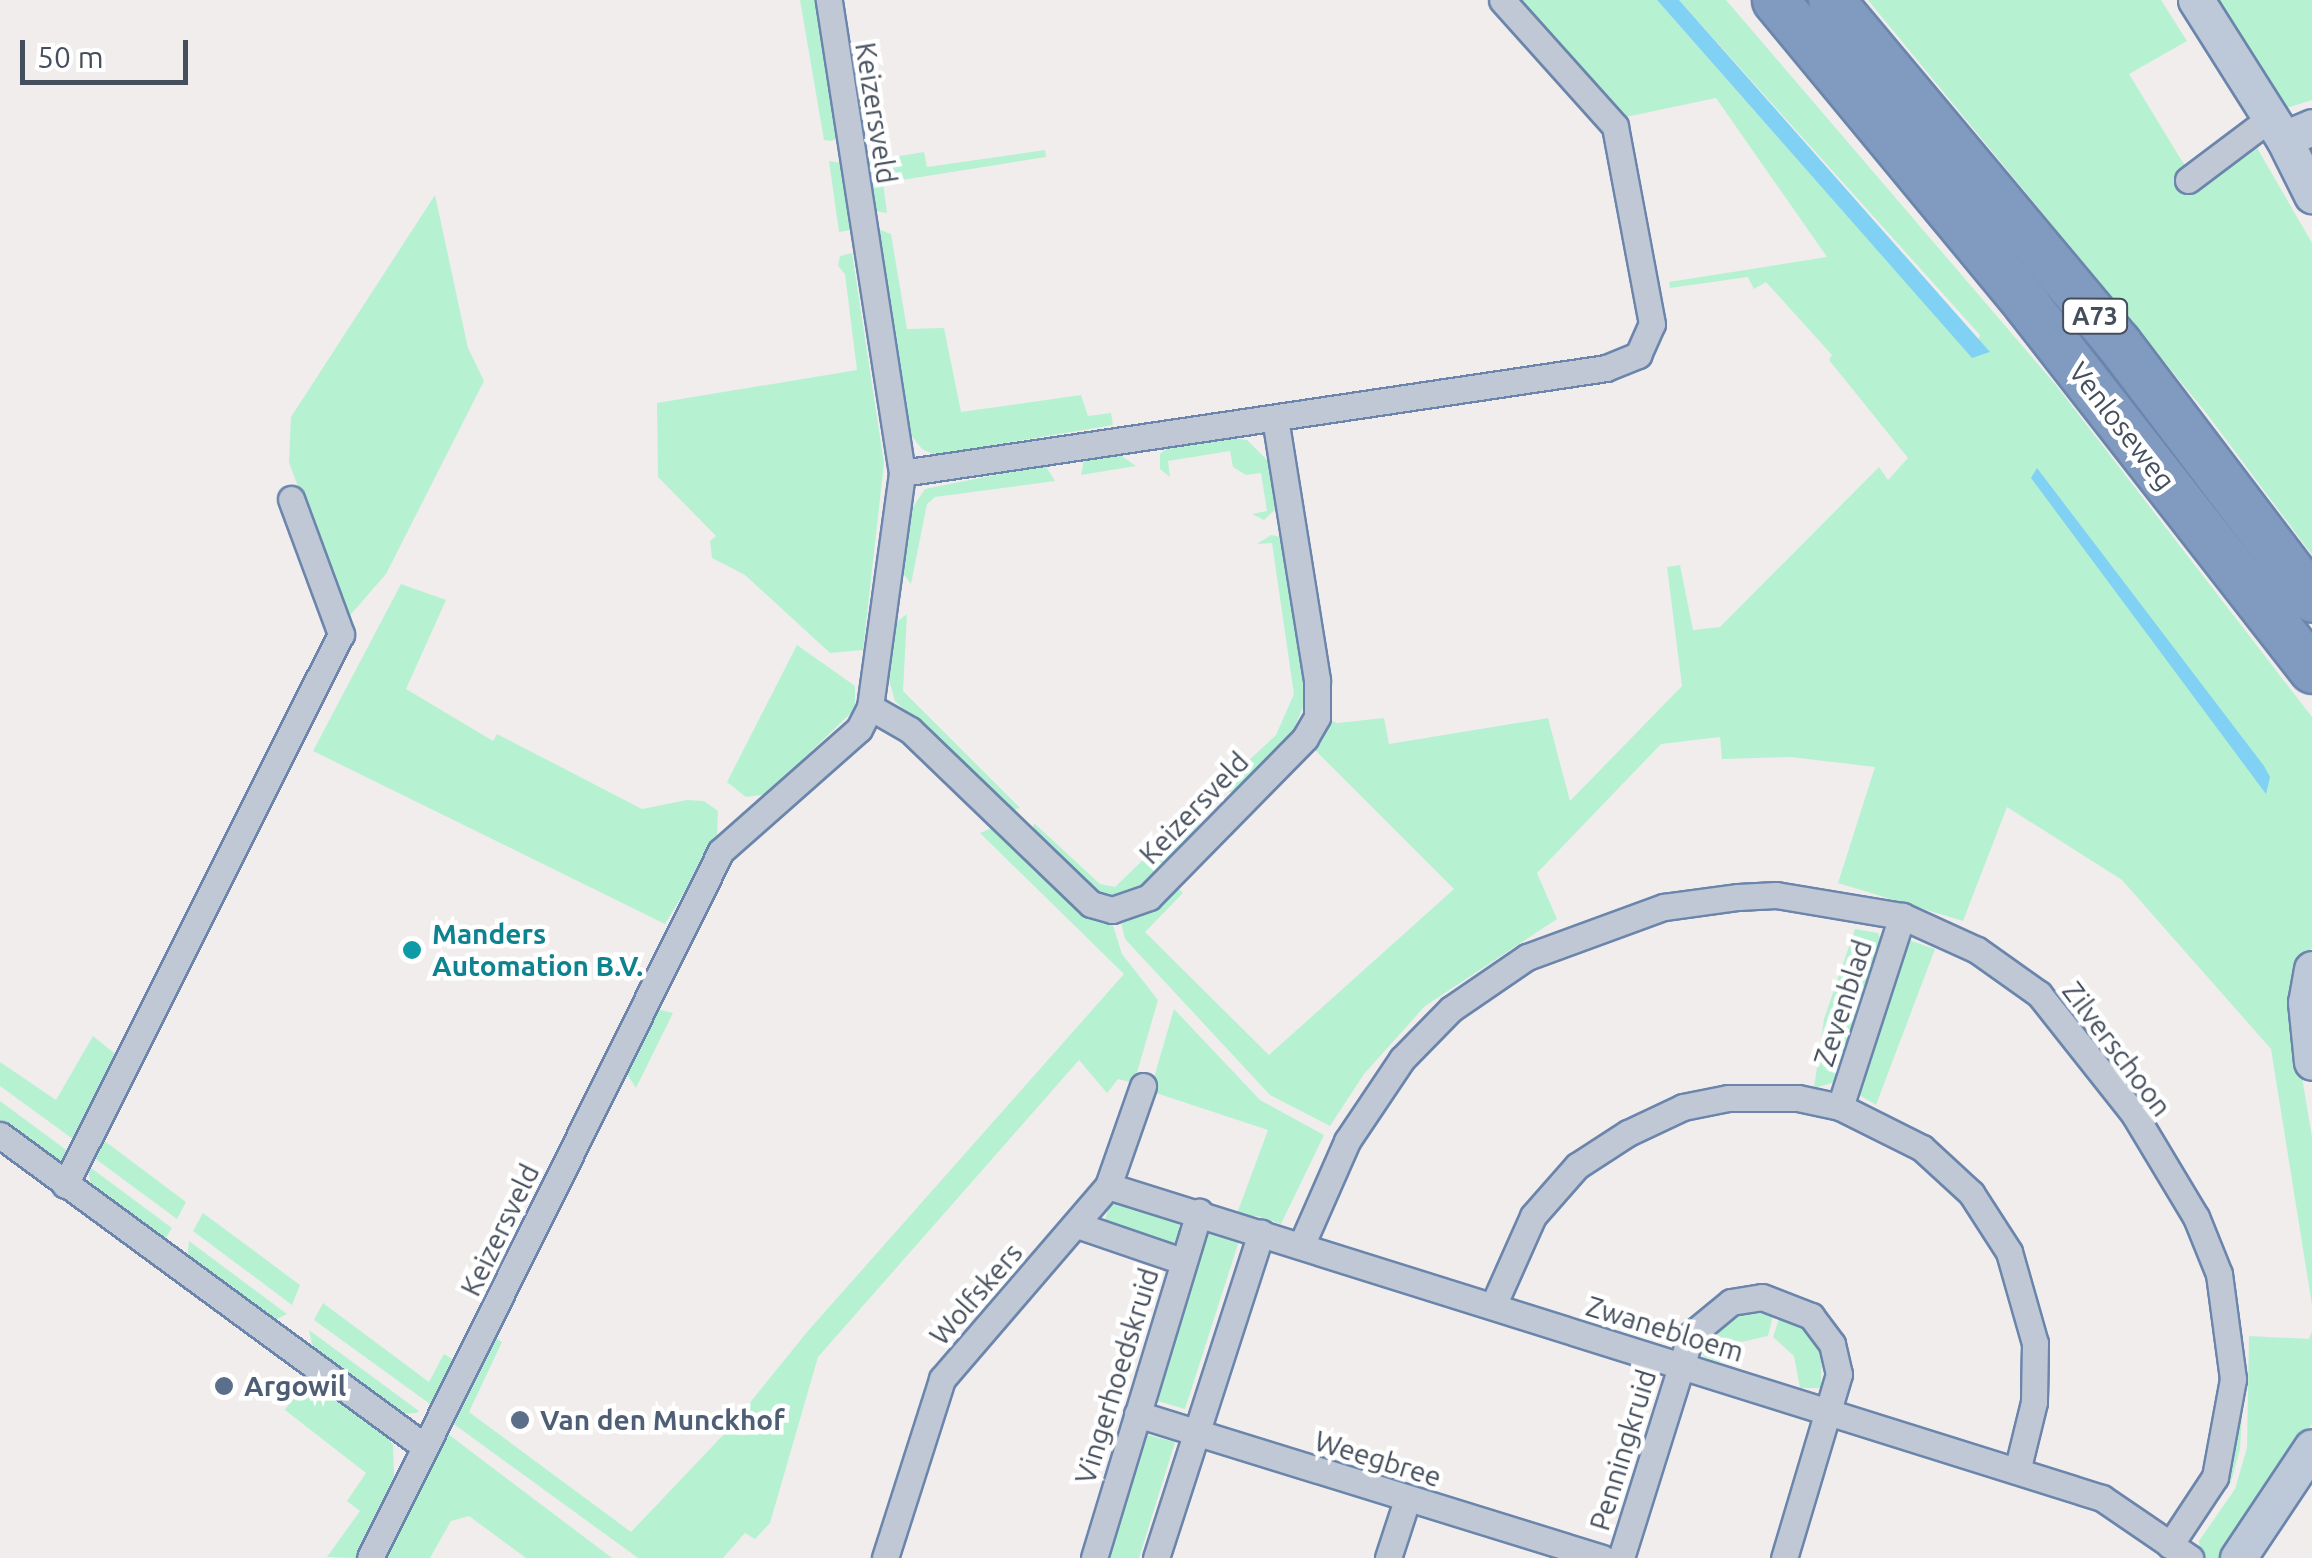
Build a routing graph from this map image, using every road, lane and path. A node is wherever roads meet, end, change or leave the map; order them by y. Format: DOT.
graph roads {
  1 [pos="828,0"];
  2 [pos="1502,0"];
  3 [pos="1774,0"];
  4 [pos="1831,0"];
  5 [pos="2196,0"];
  6 [pos="2290,127"];
  7 [pos="2188,180"];
  8 [pos="2312,195"];
  9 [pos="1276,418"];
  10 [pos="902,473"];
  11 [pos="291,500"];
  12 [pos="2312,599"];
  13 [pos="2312,670"];
  14 [pos="870,706"];
  15 [pos="1902,916"];
  16 [pos="2312,969"];
  17 [pos="2312,1062"];
  18 [pos="1142,1086"];
  19 [pos="1840,1107"];
  20 [pos="0,1135"];
  21 [pos="65,1185"];
  22 [pos="1108,1186"];
  23 [pos="1199,1212"];
  24 [pos="1077,1226"];
  25 [pos="1261,1233"];
  26 [pos="1301,1246"];
  27 [pos="1182,1261"];
  28 [pos="1493,1306"];
  29 [pos="1680,1367"];
  30 [pos="1831,1410"];
  31 [pos="1137,1414"];
  32 [pos="1197,1434"];
  33 [pos="425,1447"];
  34 [pos="2312,1447"];
  35 [pos="2017,1471"];
  36 [pos="1407,1500"];
  37 [pos="2180,1551"];
  38 [pos="370,1558"];
  39 [pos="885,1558"];
  40 [pos="1094,1558"];
  41 [pos="1156,1558"];
  42 [pos="1388,1558"];
  43 [pos="1602,1558"];
  44 [pos="1621,1558"];
  45 [pos="1784,1558"];
  46 [pos="2238,1558"];
  1 -- 10 [label="street, Keizersveld"];
  2 -- 9 [label="street"];
  3 -- 13 [label="highway, Venloseweg / A73"];
  4 -- 12 [label="highway, Venloseweg / A73"];
  5 -- 6 [label="street"];
  6 -- 7 [label="street"];
  6 -- 8 [label="street"];
  9 -- 10 [label="street"];
  9 -- 14 [label="street, Keizersveld"];
  10 -- 14 [label="street, Keizersveld"];
  11 -- 21 [label="street"];
  14 -- 33 [label="street, Keizersveld"];
  15 -- 19 [label="street, Zevenblad"];
  15 -- 26 [label="street, Zilverschoon"];
  15 -- 37 [label="street, Zilverschoon"];
  16 -- 17 [label="street"];
  18 -- 22 [label="street, Wolfskers"];
  19 -- 28 [label="street, Zevenblad"];
  19 -- 35 [label="street, Zevenblad"];
  20 -- 21 [label="street"];
  21 -- 33 [label="street"];
  22 -- 23 [label="street, Zwanebloem"];
  22 -- 24 [label="street, Wolfskers"];
  23 -- 25 [label="street, Zwanebloem"];
  23 -- 27 [label="street, Vingerhoedskruid"];
  24 -- 27 [label="street"];
  24 -- 39 [label="street, Wolfskers"];
  25 -- 26 [label="street, Zwanebloem"];
  25 -- 32 [label="street"];
  26 -- 28 [label="street, Zwanebloem"];
  27 -- 31 [label="street, Vingerhoedskruid"];
  28 -- 29 [label="street, Zwanebloem"];
  29 -- 30 [label="street, Zwanebloem"];
  29 -- 30 [label="street, Penningkruid"];
  29 -- 44 [label="street, Penningkruid"];
  30 -- 35 [label="street, Zwanebloem"];
  30 -- 45 [label="street, Penningkruid"];
  31 -- 32 [label="street, Weegbree"];
  31 -- 40 [label="street, Vingerhoedskruid"];
  32 -- 36 [label="street, Weegbree"];
  32 -- 41 [label="street"];
  33 -- 38 [label="street, Keizersveld"];
  34 -- 46 [label="street"];
  35 -- 37 [label="street, Zwanebloem"];
  36 -- 42 [label="street"];
  36 -- 43 [label="street, Weegbree"];
}
